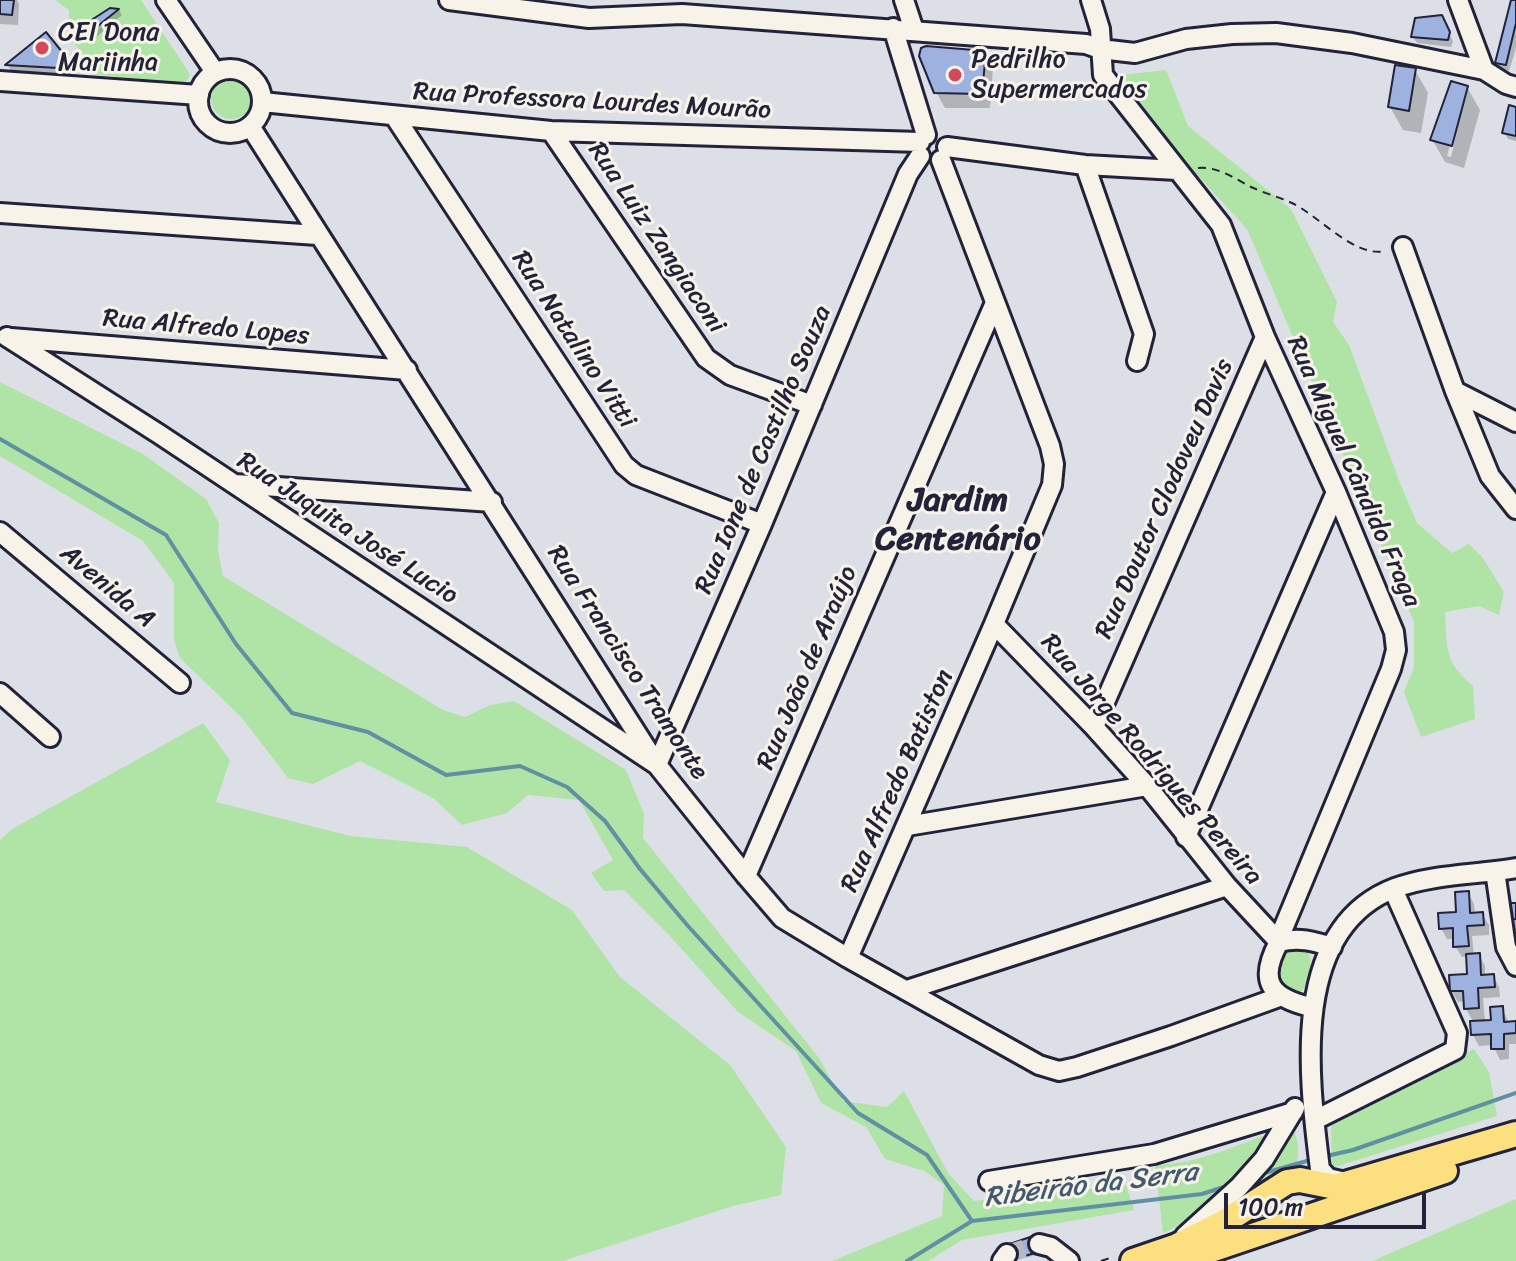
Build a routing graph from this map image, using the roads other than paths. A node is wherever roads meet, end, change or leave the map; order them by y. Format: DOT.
graph roads {
  1 [pos="166,0"];
  2 [pos="449,0"];
  3 [pos="904,0"];
  4 [pos="1091,0"];
  5 [pos="1458,0"];
  6 [pos="679,7"];
  7 [pos="893,28"];
  8 [pos="914,30"];
  9 [pos="1100,49"];
  10 [pos="1484,70"];
  11 [pos="215,72"];
  12 [pos="0,81"];
  13 [pos="1516,87"];
  14 [pos="199,95"];
  15 [pos="262,102"];
  16 [pos="395,117"];
  17 [pos="250,126"];
  18 [pos="551,131"];
  19 [pos="922,144"];
  20 [pos="944,154"];
  21 [pos="1085,165"];
  22 [pos="1177,170"];
  23 [pos="0,213"];
  24 [pos="317,235"];
  25 [pos="1403,247"];
  26 [pos="994,305"];
  27 [pos="3,337"];
  28 [pos="1265,337"];
  29 [pos="1137,361"];
  30 [pos="407,370"];
  31 [pos="1455,391"];
  32 [pos="812,405"];
  33 [pos="1516,422"];
  34 [pos="232,484"];
  35 [pos="1336,492"];
  36 [pos="492,502"];
  37 [pos="1516,509"];
  38 [pos="762,524"];
  39 [pos="0,532"];
  40 [pos="994,624"];
  41 [pos="180,683"];
  42 [pos="0,693"];
  43 [pos="1094,727"];
  44 [pos="50,737"];
  45 [pos="657,765"];
  46 [pos="1147,786"];
  47 [pos="907,826"];
  48 [pos="1186,837"];
  49 [pos="1516,868"];
  50 [pos="1495,871"];
  51 [pos="746,876"];
  52 [pos="1227,886"];
  53 [pos="1393,889"];
  54 [pos="1278,942"];
  55 [pos="1332,947"];
  56 [pos="848,958"];
  57 [pos="1516,966"];
  58 [pos="907,990"];
  59 [pos="1279,997"];
  60 [pos="1311,1007"];
  61 [pos="1310,1081"];
  62 [pos="1293,1112"];
  63 [pos="1315,1120"];
  64 [pos="1516,1134"];
  65 [pos="1516,1150"];
  66 [pos="1319,1177"];
  67 [pos="989,1181"];
  68 [pos="1039,1244"];
  69 [pos="1203,1252"];
  70 [pos="1178,1253"];
  71 [pos="1069,1261"];
  72 [pos="1133,1261"];
  1 -- 11 [label="street"];
  2 -- 6 [label="street"];
  3 -- 8 [label="street"];
  4 -- 9 [label="street, Rua Miguel Cândido Fraga"];
  5 -- 10 [label="street"];
  6 -- 7 [label="street"];
  7 -- 8 [label="street"];
  7 -- 19 [label="street"];
  8 -- 9 [label="street"];
  9 -- 10 [label="street"];
  9 -- 22 [label="street, Rua Miguel Cândido Fraga"];
  10 -- 13 [label="street"];
  11 -- 14 [label="street"];
  11 -- 15 [label="street"];
  12 -- 14 [label="street"];
  14 -- 17 [label="street"];
  15 -- 16 [label="street, Rua Professora Lourdes Mourão"];
  15 -- 17 [label="street"];
  16 -- 18 [label="street, Rua Professora Lourdes Mourão"];
  16 -- 38 [label="street, Rua Natalino Vitti"];
  17 -- 24 [label="street, Rua Francisco Tramonte"];
  18 -- 19 [label="street, Rua Professora Lourdes Mourão"];
  18 -- 32 [label="street, Rua Luiz Zangiaconi"];
  19 -- 20 [label="street, Rua Professora Lourdes Mourão"];
  19 -- 20 [label="street"];
  19 -- 32 [label="street, Rua Ione de Castilho Souza"];
  20 -- 21 [label="street"];
  20 -- 26 [label="street"];
  21 -- 22 [label="street"];
  21 -- 29 [label="street"];
  22 -- 28 [label="street, Rua Miguel Cândido Fraga"];
  23 -- 24 [label="street"];
  24 -- 30 [label="street, Rua Francisco Tramonte"];
  25 -- 31 [label="street"];
  26 -- 40 [label="street"];
  26 -- 51 [label="street, Rua João de Araújo"];
  27 -- 30 [label="street, Rua Alfredo Lopes"];
  27 -- 34 [label="street, Rua Juquita José Lucio"];
  28 -- 35 [label="street, Rua Miguel Cândido Fraga"];
  28 -- 43 [label="street, Rua Doutor Clodoveu Davis"];
  30 -- 36 [label="street, Rua Francisco Tramonte"];
  31 -- 33 [label="street"];
  31 -- 37 [label="street"];
  32 -- 38 [label="street, Rua Ione de Castilho Souza"];
  34 -- 36 [label="street"];
  34 -- 45 [label="street, Rua Juquita José Lucio"];
  35 -- 48 [label="street"];
  35 -- 54 [label="street, Rua Miguel Cândido Fraga"];
  36 -- 45 [label="street, Rua Francisco Tramonte"];
  38 -- 45 [label="street, Rua Ione de Castilho Souza"];
  39 -- 41 [label="street, Avenida A"];
  40 -- 43 [label="street, Rua Jorge Rodrigues Pereira"];
  40 -- 47 [label="street, Rua Alfredo Batiston"];
  42 -- 44 [label="street"];
  43 -- 46 [label="street, Rua Jorge Rodrigues Pereira"];
  45 -- 51 [label="street, Rua Francisco Tramonte"];
  46 -- 47 [label="street"];
  46 -- 48 [label="street, Rua Jorge Rodrigues Pereira"];
  47 -- 56 [label="street, Rua Alfredo Batiston"];
  48 -- 52 [label="street, Rua Jorge Rodrigues Pereira"];
  49 -- 50 [label="street"];
  50 -- 53 [label="street"];
  50 -- 57 [label="street"];
  51 -- 56 [label="street, Rua Francisco Tramonte"];
  52 -- 54 [label="street, Rua Jorge Rodrigues Pereira"];
  52 -- 58 [label="street"];
  53 -- 55 [label="street"];
  53 -- 63 [label="street"];
  54 -- 55 [label="street"];
  54 -- 59 [label="street"];
  55 -- 60 [label="street"];
  56 -- 58 [label="street, Rua Francisco Tramonte"];
  58 -- 59 [label="street, Rua Francisco Tramonte"];
  59 -- 60 [label="street"];
  60 -- 61 [label="street"];
  61 -- 62 [label="street"];
  61 -- 63 [label="street"];
  62 -- 67 [label="street"];
  62 -- 70 [label="street"];
  63 -- 66 [label="street"];
  64 -- 66 [label="main road"];
  65 -- 69 [label="main road"];
  66 -- 69 [label="main road"];
  66 -- 70 [label="main road"];
  68 -- 71 [label="street"];
  69 -- 70 [label="main road"];
  70 -- 72 [label="main road"];
}
